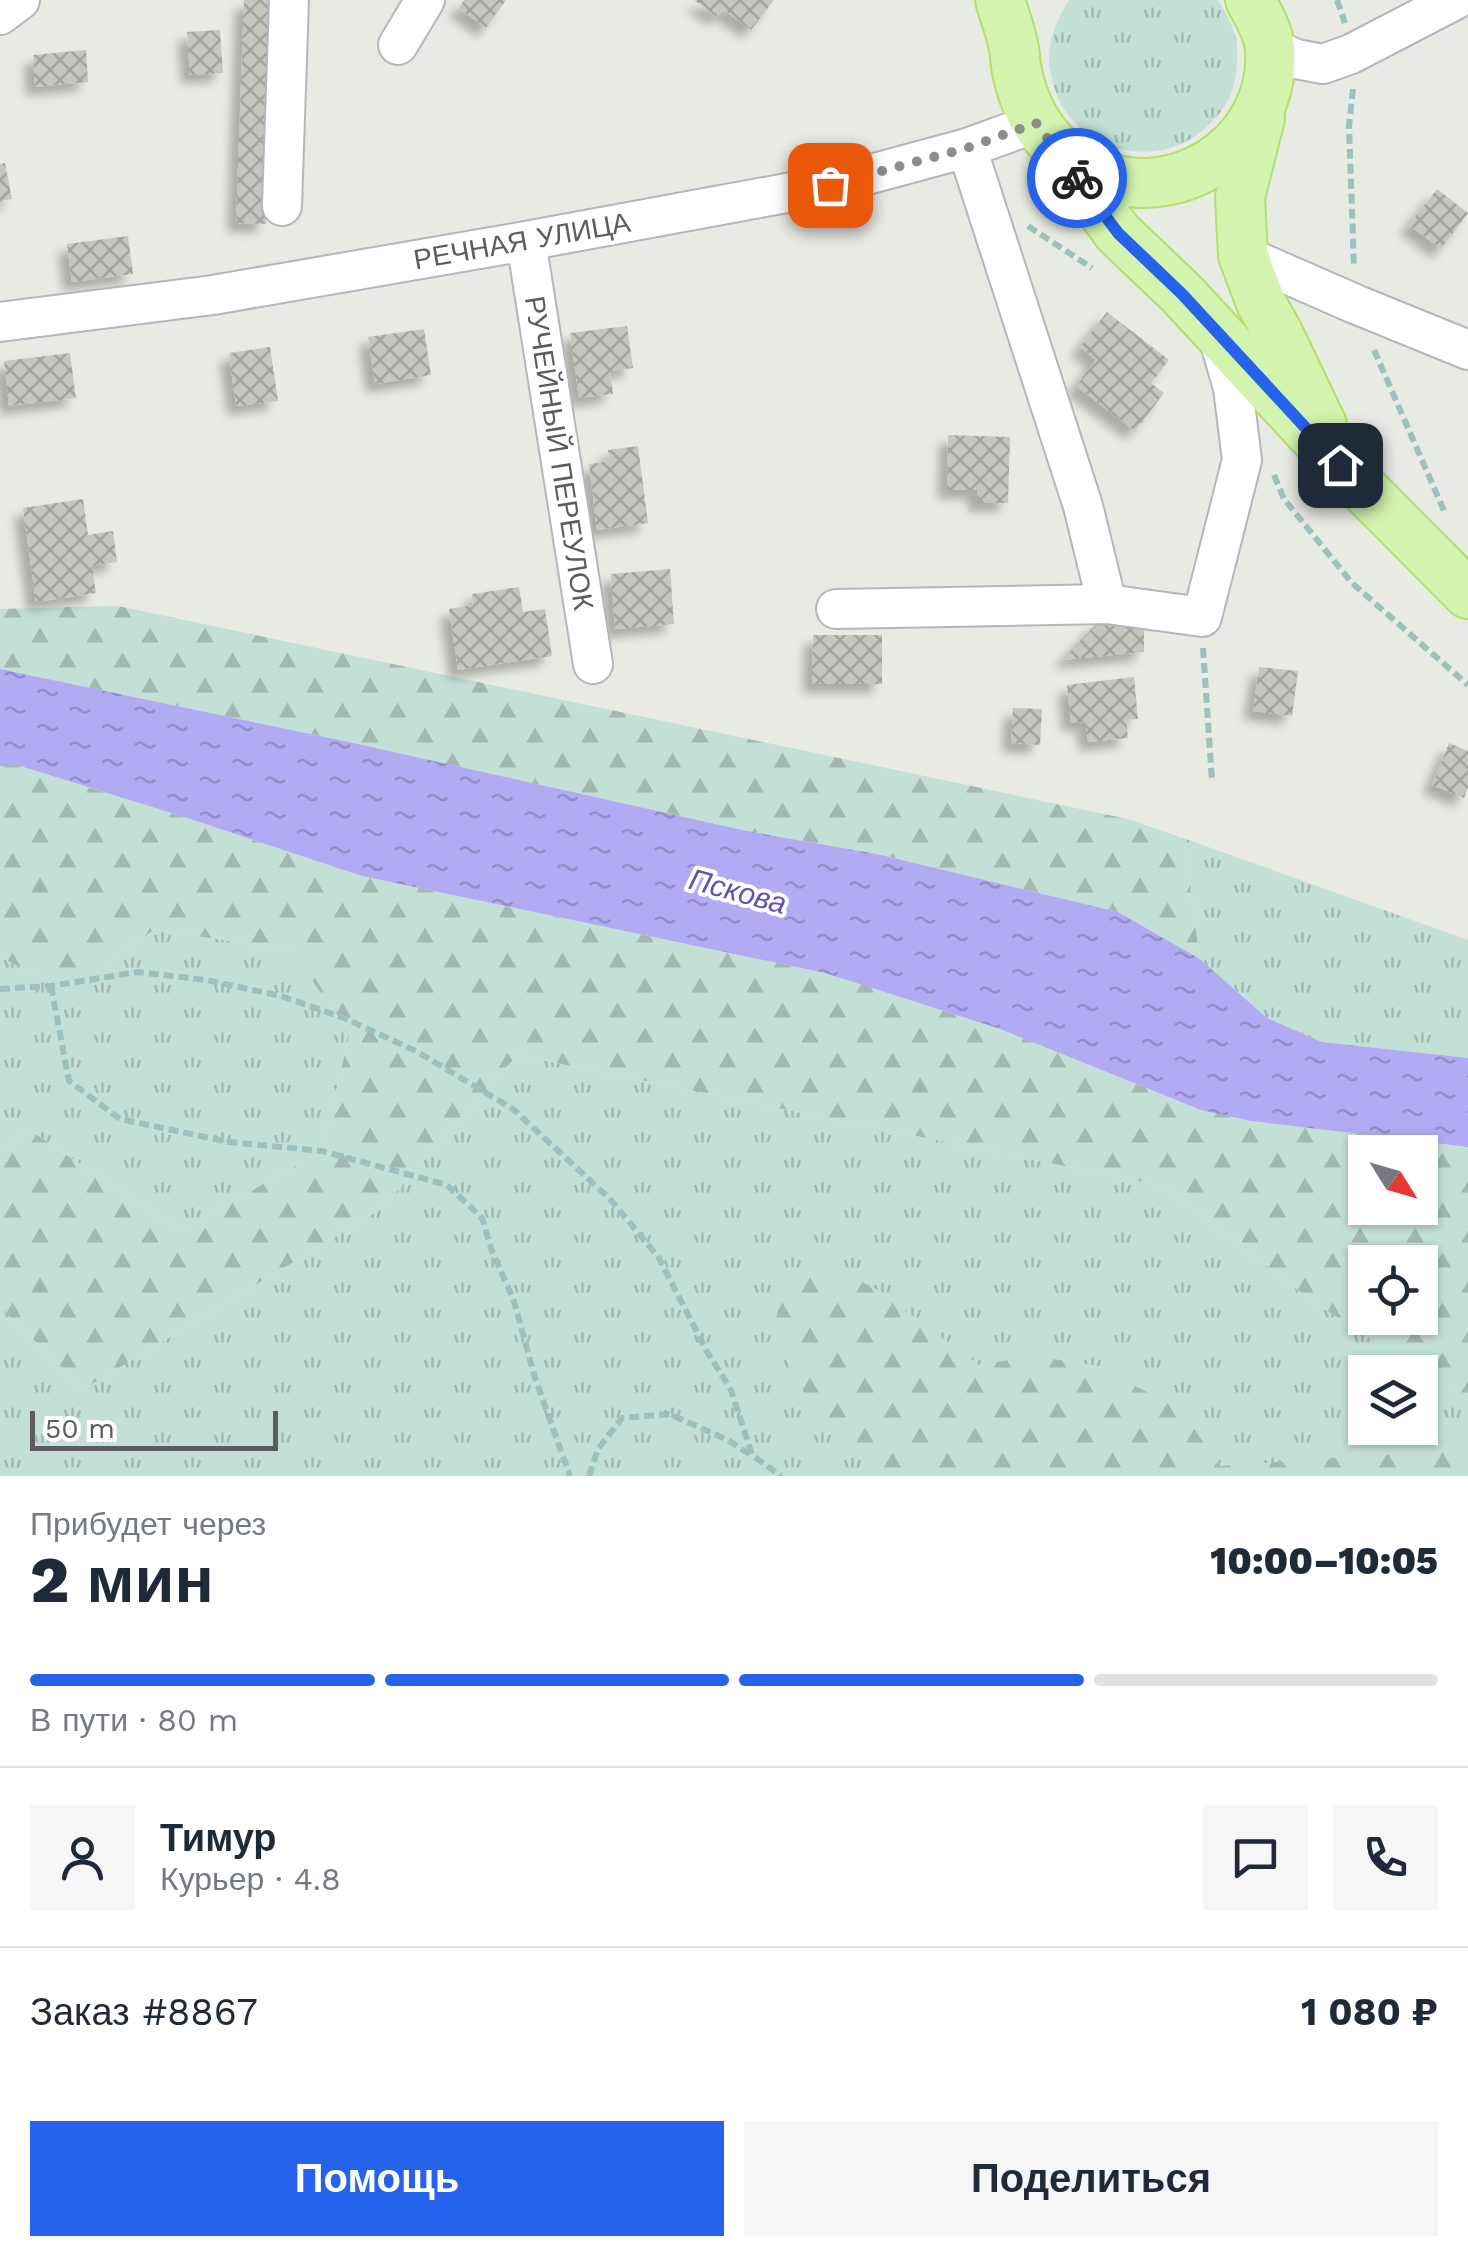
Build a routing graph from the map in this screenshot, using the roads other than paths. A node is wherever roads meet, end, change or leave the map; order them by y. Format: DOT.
graph roads {
  1 [pos="20,0"];
  2 [pos="289,0"];
  3 [pos="425,0"];
  4 [pos="1000,0"];
  5 [pos="1038,0"];
  6 [pos="1250,0"];
  7 [pos="1455,0"];
  8 [pos="0,15"];
  9 [pos="398,44"];
  10 [pos="1014,46"];
  11 [pos="1270,47"];
  12 [pos="1263,104"];
  13 [pos="1047,137"];
  14 [pos="967,148"];
  15 [pos="282,206"];
  16 [pos="526,242"];
  17 [pos="1243,255"];
  18 [pos="0,322"];
  19 [pos="1217,333"];
  20 [pos="1468,350"];
  21 [pos="1340,465"];
  22 [pos="1468,594"];
  23 [pos="1107,604"];
  24 [pos="836,609"];
  25 [pos="592,664"];
  1 -- 8 [label="street"];
  2 -- 15 [label="street"];
  3 -- 9 [label="street"];
  4 -- 10 [label="main road"];
  5 -- 10 [label="main road"];
  6 -- 11 [label="main road"];
  7 -- 11 [label="street"];
  10 -- 13 [label="main road"];
  11 -- 12 [label="main road"];
  12 -- 13 [label="main road"];
  12 -- 17 [label="main road"];
  13 -- 14 [label="street, РЕЧНАЯ УЛИЦА"];
  13 -- 19 [label="main road"];
  14 -- 16 [label="street, РЕЧНАЯ УЛИЦА"];
  14 -- 23 [label="street"];
  16 -- 18 [label="street, РЕЧНАЯ УЛИЦА"];
  16 -- 25 [label="street, РУЧЕЙНЫЙ ПЕРЕУЛОК"];
  17 -- 20 [label="street"];
  17 -- 21 [label="main road"];
  19 -- 21 [label="main road"];
  19 -- 23 [label="street"];
  21 -- 22 [label="main road"];
  23 -- 24 [label="street"];
}
